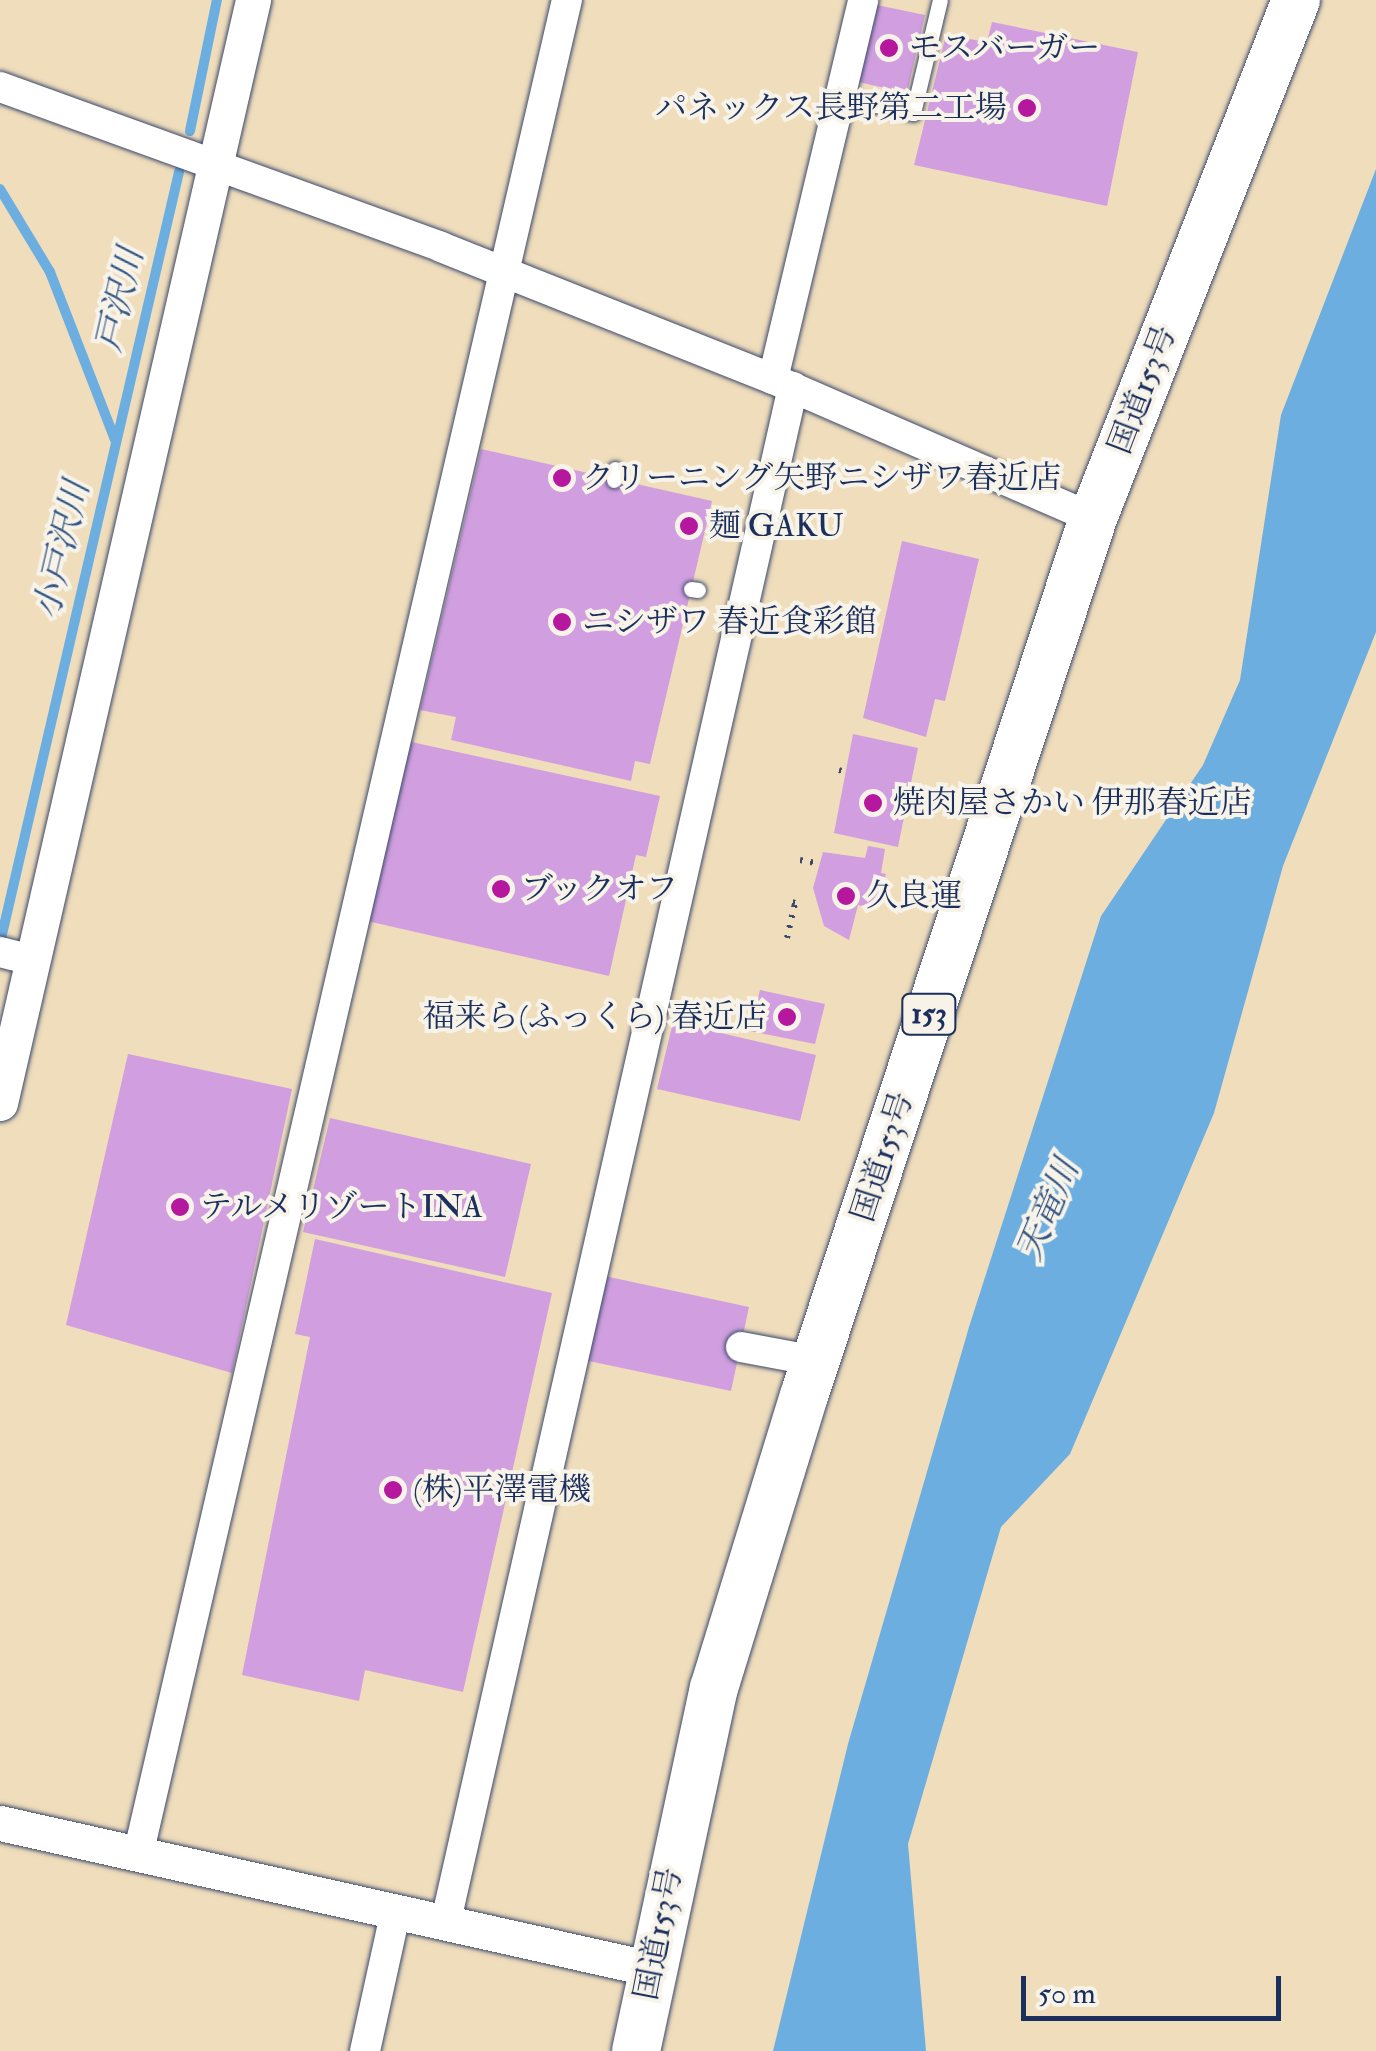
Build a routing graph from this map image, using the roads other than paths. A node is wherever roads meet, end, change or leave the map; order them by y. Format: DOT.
graph roads {
  1 [pos="252,0"];
  2 [pos="566,0"];
  3 [pos="863,0"];
  4 [pos="940,0"];
  5 [pos="1296,0"];
  6 [pos="0,88"];
  7 [pos="840,96"];
  8 [pos="216,166"];
  9 [pos="504,273"];
  10 [pos="783,383"];
  11 [pos="1092,518"];
  12 [pos="18,956"];
  13 [pos="0,1103"];
  14 [pos="741,1347"];
  15 [pos="816,1361"];
  16 [pos="0,1823"];
  17 [pos="138,1855"];
  18 [pos="395,1914"];
  19 [pos="445,1925"];
  20 [pos="652,1969"];
  21 [pos="365,2051"];
  22 [pos="636,2051"];
  1 -- 8 [label="street"];
  2 -- 9 [label="street"];
  3 -- 7 [label="street"];
  4 -- 7 [label="lane"];
  5 -- 11 [label="highway, 国道153号 / 153"];
  6 -- 8 [label="street"];
  7 -- 10 [label="street"];
  8 -- 9 [label="street"];
  8 -- 12 [label="street"];
  9 -- 10 [label="street"];
  9 -- 17 [label="street"];
  10 -- 11 [label="street"];
  10 -- 19 [label="street"];
  11 -- 15 [label="highway, 国道153号 / 153"];
  12 -- 13 [label="street"];
  14 -- 15 [label="street"];
  15 -- 20 [label="highway, 国道153号 / 153"];
  16 -- 17 [label="street"];
  17 -- 18 [label="street"];
  18 -- 19 [label="street"];
  18 -- 21 [label="street"];
  19 -- 20 [label="street"];
  20 -- 22 [label="highway, 国道153号 / 153"];
}
